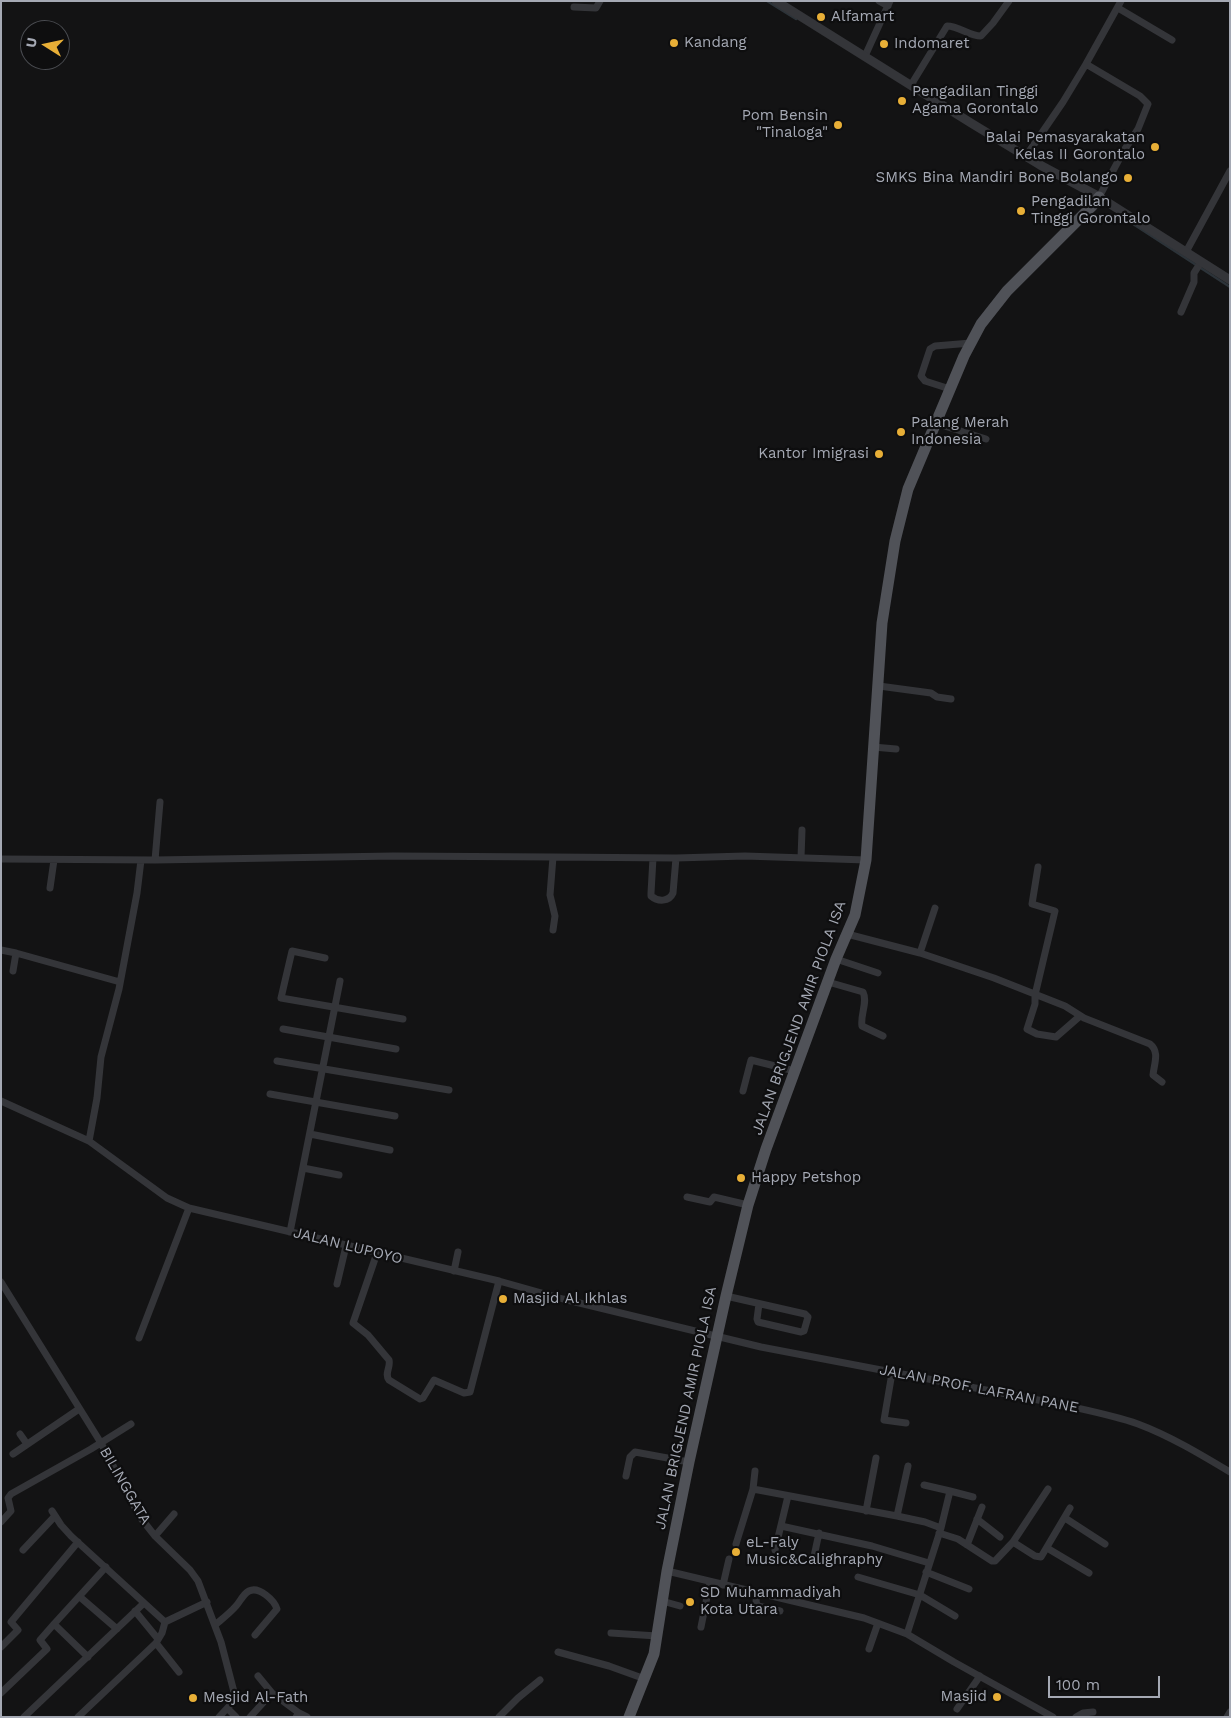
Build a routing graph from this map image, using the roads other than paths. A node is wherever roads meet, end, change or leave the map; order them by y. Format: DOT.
graph roads {
  1 [pos="600,1"];
  2 [pos="776,1"];
  3 [pos="879,1"];
  4 [pos="1010,1"];
  5 [pos="889,4"];
  6 [pos="1120,5"];
  7 [pos="574,7"];
  8 [pos="1172,40"];
  9 [pos="866,56"];
  10 [pos="1086,64"];
  11 [pos="912,85"];
  12 [pos="1026,156"];
  13 [pos="1230,171"];
  14 [pos="1099,197"];
  15 [pos="1186,252"];
  16 [pos="1199,265"];
  17 [pos="1230,280"];
  18 [pos="1181,312"];
  19 [pos="971,343"];
  20 [pos="950,389"];
  21 [pos="935,423"];
  22 [pos="986,439"];
  23 [pos="878,686"];
  24 [pos="951,699"];
  25 [pos="874,746"];
  26 [pos="896,749"];
  27 [pos="160,802"];
  28 [pos="802,830"];
  29 [pos="553,857"];
  30 [pos="653,858"];
  31 [pos="676,858"];
  32 [pos="801,858"];
  33 [pos="1,859"];
  34 [pos="54,860"];
  35 [pos="141,860"];
  36 [pos="155,860"];
  37 [pos="866,860"];
  38 [pos="1038,866"];
  39 [pos="50,888"];
  40 [pos="935,908"];
  41 [pos="553,930"];
  42 [pos="847,934"];
  43 [pos="1,950"];
  44 [pos="16,953"];
  45 [pos="920,953"];
  46 [pos="325,958"];
  47 [pos="836,959"];
  48 [pos="13,971"];
  49 [pos="878,973"];
  50 [pos="340,981"];
  51 [pos="120,982"];
  52 [pos="828,982"];
  53 [pos="1035,995"];
  54 [pos="335,1007"];
  55 [pos="1080,1016"];
  56 [pos="403,1019"];
  57 [pos="283,1029"];
  58 [pos="883,1036"];
  59 [pos="329,1037"];
  60 [pos="396,1049"];
  61 [pos="277,1061"];
  62 [pos="323,1069"];
  63 [pos="795,1071"];
  64 [pos="1162,1082"];
  65 [pos="449,1090"];
  66 [pos="743,1091"];
  67 [pos="270,1094"];
  68 [pos="1,1101"];
  69 [pos="316,1102"];
  70 [pos="395,1116"];
  71 [pos="310,1134"];
  72 [pos="89,1141"];
  73 [pos="390,1150"];
  74 [pos="303,1168"];
  75 [pos="339,1175"];
  76 [pos="687,1197"];
  77 [pos="748,1204"];
  78 [pos="189,1208"];
  79 [pos="290,1232"];
  80 [pos="346,1246"];
  81 [pos="458,1252"];
  82 [pos="377,1253"];
  83 [pos="454,1271"];
  84 [pos="499,1281"];
  85 [pos="1,1282"];
  86 [pos="337,1284"];
  87 [pos="726,1296"];
  88 [pos="759,1304"];
  89 [pos="717,1337"];
  90 [pos="139,1338"];
  91 [pos="892,1373"];
  92 [pos="76,1410"];
  93 [pos="906,1423"];
  94 [pos="132,1424"];
  95 [pos="20,1434"];
  96 [pos="27,1444"];
  97 [pos="96,1446"];
  98 [pos="13,1454"];
  99 [pos="876,1458"];
  100 [pos="689,1462"];
  101 [pos="908,1466"];
  102 [pos="755,1471"];
  103 [pos="1230,1472"];
  104 [pos="626,1476"];
  105 [pos="924,1485"];
  106 [pos="752,1489"];
  107 [pos="1048,1490"];
  108 [pos="950,1492"];
  109 [pos="788,1496"];
  110 [pos="973,1497"];
  111 [pos="982,1507"];
  112 [pos="1070,1508"];
  113 [pos="866,1511"];
  114 [pos="174,1514"];
  115 [pos="897,1516"];
  116 [pos="1065,1518"];
  117 [pos="977,1519"];
  118 [pos="1,1522"];
  119 [pos="781,1526"];
  120 [pos="940,1530"];
  121 [pos="818,1533"];
  122 [pos="155,1536"];
  123 [pos="1000,1537"];
  124 [pos="78,1542"];
  125 [pos="1012,1542"];
  126 [pos="736,1544"];
  127 [pos="1105,1544"];
  128 [pos="967,1545"];
  129 [pos="1047,1548"];
  130 [pos="23,1550"];
  131 [pos="775,1550"];
  132 [pos="730,1559"];
  133 [pos="813,1561"];
  134 [pos="929,1563"];
  135 [pos="106,1567"];
  136 [pos="667,1571"];
  137 [pos="926,1572"];
  138 [pos="1089,1573"];
  139 [pos="858,1578"];
  140 [pos="710,1582"];
  141 [pos="723,1585"];
  142 [pos="969,1588"];
  143 [pos="757,1593"];
  144 [pos="920,1595"];
  145 [pos="80,1597"];
  146 [pos="662,1601"];
  147 [pos="207,1602"];
  148 [pos="144,1603"];
  149 [pos="680,1606"];
  150 [pos="780,1611"];
  151 [pos="135,1612"];
  152 [pos="955,1616"];
  153 [pos="165,1622"];
  154 [pos="878,1623"];
  155 [pos="54,1624"];
  156 [pos="215,1625"];
  157 [pos="701,1626"];
  158 [pos="117,1629"];
  159 [pos="612,1633"];
  160 [pos="907,1634"];
  161 [pos="255,1635"];
  162 [pos="657,1636"];
  163 [pos="157,1641"];
  164 [pos="1,1647"];
  165 [pos="869,1649"];
  166 [pos="558,1652"];
  167 [pos="88,1657"];
  168 [pos="179,1672"];
  169 [pos="258,1676"];
  170 [pos="980,1676"];
  171 [pos="645,1679"];
  172 [pos="540,1680"];
  173 [pos="1,1693"];
  174 [pos="272,1693"];
  175 [pos="228,1709"];
  176 [pos="957,1709"];
  177 [pos="1093,1712"];
  178 [pos="1230,1712"];
  179 [pos="298,1715"];
  180 [pos="24,1717"];
  181 [pos="78,1717"];
  182 [pos="219,1717"];
  183 [pos="236,1717"];
  184 [pos="250,1717"];
  185 [pos="307,1717"];
  186 [pos="499,1717"];
  187 [pos="629,1717"];
  188 [pos="1053,1717"];
  189 [pos="1076,1717"];
  190 [pos="1227,1717"];
  1 -- 7 [label="street"];
  2 -- 9 [label="street"];
  3 -- 5 [label="street"];
  4 -- 11 [label="street"];
  5 -- 9 [label="street"];
  6 -- 8 [label="street"];
  6 -- 10 [label="street"];
  9 -- 11 [label="street"];
  10 -- 12 [label="street"];
  10 -- 14 [label="street"];
  11 -- 12 [label="street"];
  12 -- 14 [label="street"];
  13 -- 15 [label="street"];
  14 -- 15 [label="street"];
  14 -- 19 [label="main road, JALAN BRIGJEND AMIR PIOLA ISA"];
  15 -- 16 [label="street"];
  16 -- 17 [label="street"];
  16 -- 18 [label="street"];
  19 -- 20 [label="main road, JALAN BRIGJEND AMIR PIOLA ISA"];
  19 -- 20 [label="street"];
  20 -- 21 [label="main road, JALAN BRIGJEND AMIR PIOLA ISA"];
  21 -- 22 [label="street"];
  21 -- 23 [label="main road, JALAN BRIGJEND AMIR PIOLA ISA"];
  23 -- 24 [label="street"];
  23 -- 25 [label="main road, JALAN BRIGJEND AMIR PIOLA ISA"];
  25 -- 26 [label="street"];
  25 -- 37 [label="main road, JALAN BRIGJEND AMIR PIOLA ISA"];
  27 -- 36 [label="street"];
  28 -- 32 [label="street"];
  29 -- 30 [label="street"];
  29 -- 36 [label="street"];
  29 -- 41 [label="street"];
  30 -- 31 [label="street"];
  30 -- 31 [label="street"];
  31 -- 32 [label="street"];
  32 -- 37 [label="street"];
  33 -- 34 [label="street"];
  34 -- 35 [label="street"];
  34 -- 39 [label="street"];
  35 -- 36 [label="street"];
  35 -- 51 [label="street"];
  37 -- 42 [label="main road, JALAN BRIGJEND AMIR PIOLA ISA"];
  38 -- 53 [label="street"];
  40 -- 45 [label="street"];
  42 -- 45 [label="street"];
  42 -- 47 [label="main road, JALAN BRIGJEND AMIR PIOLA ISA"];
  43 -- 44 [label="street"];
  44 -- 48 [label="street"];
  44 -- 51 [label="street"];
  45 -- 53 [label="street"];
  46 -- 54 [label="street"];
  47 -- 49 [label="street"];
  47 -- 52 [label="main road, JALAN BRIGJEND AMIR PIOLA ISA"];
  50 -- 54 [label="street"];
  51 -- 72 [label="street"];
  52 -- 58 [label="street"];
  52 -- 63 [label="main road, JALAN BRIGJEND AMIR PIOLA ISA"];
  53 -- 55 [label="street"];
  53 -- 55 [label="street"];
  54 -- 56 [label="street"];
  54 -- 59 [label="street"];
  55 -- 64 [label="street"];
  57 -- 59 [label="street"];
  59 -- 60 [label="street"];
  59 -- 62 [label="street"];
  61 -- 62 [label="street"];
  62 -- 65 [label="street"];
  62 -- 69 [label="street"];
  63 -- 66 [label="street"];
  63 -- 77 [label="main road, JALAN BRIGJEND AMIR PIOLA ISA"];
  67 -- 69 [label="street"];
  68 -- 72 [label="street, JALAN LUPOYO"];
  69 -- 70 [label="street"];
  69 -- 71 [label="street"];
  71 -- 73 [label="street"];
  71 -- 74 [label="street"];
  72 -- 78 [label="street, JALAN LUPOYO"];
  74 -- 75 [label="street"];
  74 -- 79 [label="street"];
  76 -- 77 [label="street"];
  77 -- 87 [label="main road, JALAN BRIGJEND AMIR PIOLA ISA"];
  78 -- 79 [label="street, JALAN LUPOYO"];
  78 -- 90 [label="street"];
  79 -- 80 [label="street, JALAN LUPOYO"];
  80 -- 82 [label="street, JALAN LUPOYO"];
  80 -- 86 [label="street"];
  81 -- 83 [label="street"];
  82 -- 83 [label="street, JALAN LUPOYO"];
  82 -- 84 [label="street"];
  83 -- 84 [label="street, JALAN LUPOYO"];
  84 -- 89 [label="street, JALAN LUPOYO"];
  85 -- 92 [label="street, BILINGGATA"];
  87 -- 88 [label="street"];
  87 -- 89 [label="main road, JALAN BRIGJEND AMIR PIOLA ISA"];
  88 -- 88 [label="street"];
  89 -- 91 [label="street, JALAN PROF. LAFRAN PANE"];
  89 -- 100 [label="main road, JALAN BRIGJEND AMIR PIOLA ISA"];
  91 -- 93 [label="street"];
  91 -- 103 [label="street, JALAN PROF. LAFRAN PANE"];
  92 -- 96 [label="street"];
  92 -- 97 [label="street, BILINGGATA"];
  94 -- 97 [label="street"];
  95 -- 96 [label="street"];
  96 -- 98 [label="street"];
  97 -- 118 [label="street"];
  97 -- 122 [label="street, BILINGGATA"];
  99 -- 113 [label="street"];
  100 -- 104 [label="street"];
  100 -- 136 [label="main road, JALAN BRIGJEND AMIR PIOLA ISA"];
  101 -- 115 [label="street"];
  102 -- 106 [label="street"];
  105 -- 108 [label="street"];
  106 -- 109 [label="street"];
  106 -- 126 [label="street"];
  107 -- 125 [label="street"];
  108 -- 110 [label="street"];
  108 -- 120 [label="street"];
  109 -- 113 [label="street"];
  109 -- 119 [label="street"];
  111 -- 117 [label="street"];
  112 -- 116 [label="street"];
  113 -- 115 [label="street"];
  114 -- 122 [label="street"];
  115 -- 120 [label="street"];
  116 -- 127 [label="street"];
  116 -- 129 [label="street"];
  117 -- 123 [label="street"];
  117 -- 128 [label="street"];
  119 -- 121 [label="street"];
  119 -- 131 [label="street"];
  120 -- 128 [label="street"];
  120 -- 134 [label="street"];
  121 -- 133 [label="street"];
  121 -- 134 [label="street"];
  122 -- 147 [label="street, BILINGGATA"];
  124 -- 130 [label="street"];
  124 -- 135 [label="street"];
  124 -- 164 [label="street"];
  125 -- 128 [label="street"];
  125 -- 129 [label="street"];
  129 -- 138 [label="street"];
  132 -- 141 [label="street"];
  134 -- 137 [label="street"];
  135 -- 145 [label="street"];
  135 -- 148 [label="street"];
  136 -- 140 [label="street"];
  136 -- 146 [label="main road, JALAN BRIGJEND AMIR PIOLA ISA"];
  137 -- 142 [label="street"];
  137 -- 144 [label="street"];
  139 -- 144 [label="street"];
  140 -- 141 [label="street"];
  140 -- 157 [label="street"];
  141 -- 143 [label="street"];
  143 -- 150 [label="street"];
  143 -- 154 [label="street"];
  144 -- 152 [label="street"];
  144 -- 160 [label="street"];
  145 -- 155 [label="street"];
  145 -- 158 [label="street"];
  146 -- 149 [label="street"];
  146 -- 162 [label="main road, JALAN BRIGJEND AMIR PIOLA ISA"];
  147 -- 153 [label="street"];
  147 -- 156 [label="street, BILINGGATA"];
  148 -- 151 [label="street"];
  148 -- 153 [label="street"];
  151 -- 158 [label="street"];
  151 -- 163 [label="street"];
  153 -- 163 [label="street"];
  154 -- 160 [label="street"];
  154 -- 165 [label="street"];
  155 -- 167 [label="street"];
  155 -- 173 [label="street"];
  156 -- 161 [label="street"];
  156 -- 175 [label="street, BILINGGATA"];
  158 -- 167 [label="street"];
  159 -- 162 [label="street"];
  160 -- 170 [label="street"];
  162 -- 171 [label="main road, JALAN BRIGJEND AMIR PIOLA ISA"];
  163 -- 168 [label="street"];
  163 -- 181 [label="street"];
  166 -- 171 [label="street"];
  167 -- 180 [label="street"];
  169 -- 174 [label="street"];
  170 -- 176 [label="street"];
  170 -- 188 [label="street"];
  171 -- 187 [label="main road, JALAN BRIGJEND AMIR PIOLA ISA"];
  172 -- 186 [label="street"];
  174 -- 179 [label="street"];
  174 -- 184 [label="street"];
  175 -- 182 [label="street"];
  175 -- 183 [label="street"];
  177 -- 189 [label="street"];
  178 -- 190 [label="street"];
  179 -- 185 [label="street"];
}
